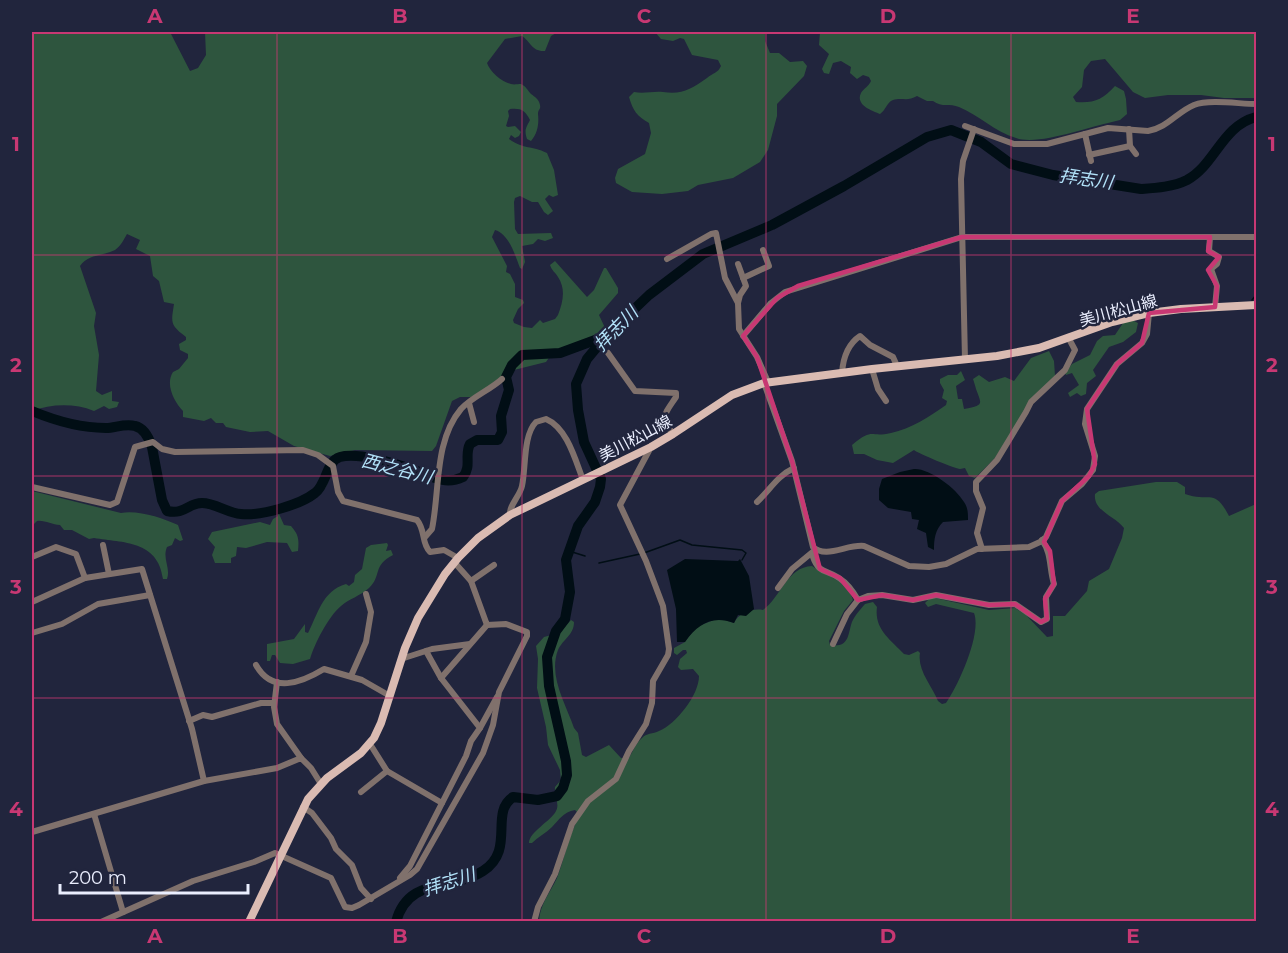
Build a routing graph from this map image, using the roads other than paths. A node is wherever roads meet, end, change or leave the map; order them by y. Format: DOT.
graph roads {
  1 [pos="1257,104"];
  2 [pos="965,126"];
  3 [pos="1129,129"];
  4 [pos="974,130"];
  5 [pos="1084,134"];
  6 [pos="1130,146"];
  7 [pos="1136,154"];
  8 [pos="962,237"];
  9 [pos="1210,237"];
  10 [pos="1257,237"];
  11 [pos="766,252"];
  12 [pos="667,259"];
  13 [pos="738,264"];
  14 [pos="743,278"];
  15 [pos="738,303"];
  16 [pos="1257,305"];
  17 [pos="1215,307"];
  18 [pos="1149,313"];
  19 [pos="743,336"];
  20 [pos="1068,337"];
  21 [pos="608,353"];
  22 [pos="966,360"];
  23 [pos="897,366"];
  24 [pos="872,369"];
  25 [pos="842,373"];
  26 [pos="502,379"];
  27 [pos="766,383"];
  28 [pos="886,401"];
  29 [pos="469,403"];
  30 [pos="474,422"];
  31 [pos="673,434"];
  32 [pos="651,447"];
  33 [pos="794,468"];
  34 [pos="583,480"];
  35 [pos="32,487"];
  36 [pos="757,502"];
  37 [pos="510,515"];
  38 [pos="425,537"];
  39 [pos="1042,540"];
  40 [pos="103,545"];
  41 [pos="982,549"];
  42 [pos="816,550"];
  43 [pos="32,557"];
  44 [pos="456,560"];
  45 [pos="494,565"];
  46 [pos="109,574"];
  47 [pos="85,578"];
  48 [pos="471,580"];
  49 [pos="778,588"];
  50 [pos="366,594"];
  51 [pos="150,595"];
  52 [pos="858,600"];
  53 [pos="32,602"];
  54 [pos="488,625"];
  55 [pos="32,633"];
  56 [pos="471,644"];
  57 [pos="833,644"];
  58 [pos="426,651"];
  59 [pos="401,659"];
  60 [pos="256,664"];
  61 [pos="351,676"];
  62 [pos="441,678"];
  63 [pos="277,682"];
  64 [pos="390,696"];
  65 [pos="497,697"];
  66 [pos="274,704"];
  67 [pos="189,721"];
  68 [pos="480,728"];
  69 [pos="370,744"];
  70 [pos="301,758"];
  71 [pos="387,771"];
  72 [pos="204,781"];
  73 [pos="321,784"];
  74 [pos="361,792"];
  75 [pos="442,803"];
  76 [pos="303,807"];
  77 [pos="94,814"];
  78 [pos="32,832"];
  79 [pos="280,855"];
  80 [pos="393,884"];
  81 [pos="371,899"];
  82 [pos="123,912"];
  83 [pos="101,921"];
  84 [pos="249,921"];
  85 [pos="534,921"];
  1 -- 3 [label="street"];
  2 -- 4 [label="street"];
  3 -- 5 [label="street"];
  3 -- 6 [label="street"];
  4 -- 5 [label="street"];
  4 -- 8 [label="street"];
  5 -- 6 [label="street"];
  6 -- 7 [label="street"];
  8 -- 9 [label="street"];
  8 -- 19 [label="street"];
  8 -- 22 [label="street"];
  9 -- 10 [label="street"];
  9 -- 17 [label="street"];
  11 -- 14 [label="street"];
  12 -- 15 [label="street"];
  13 -- 14 [label="street"];
  14 -- 15 [label="street"];
  15 -- 19 [label="street"];
  16 -- 17 [label="main road, 美川松山線"];
  17 -- 18 [label="main road, 美川松山線"];
  18 -- 20 [label="main road, 美川松山線"];
  18 -- 39 [label="street"];
  19 -- 27 [label="street"];
  20 -- 22 [label="main road, 美川松山線"];
  20 -- 41 [label="street"];
  21 -- 31 [label="street"];
  22 -- 23 [label="main road, 美川松山線"];
  23 -- 24 [label="main road, 美川松山線"];
  23 -- 25 [label="street"];
  24 -- 25 [label="main road, 美川松山線"];
  24 -- 28 [label="street"];
  25 -- 27 [label="main road, 美川松山線"];
  26 -- 29 [label="street"];
  27 -- 31 [label="main road, 美川松山線"];
  27 -- 33 [label="street"];
  29 -- 30 [label="street"];
  29 -- 38 [label="street"];
  31 -- 32 [label="main road, 美川松山線"];
  32 -- 34 [label="main road, 美川松山線"];
  32 -- 85 [label="street"];
  33 -- 36 [label="street"];
  33 -- 42 [label="street"];
  34 -- 37 [label="main road, 美川松山線"];
  34 -- 37 [label="street"];
  35 -- 38 [label="street"];
  37 -- 44 [label="main road, 美川松山線"];
  38 -- 44 [label="street"];
  39 -- 41 [label="street"];
  39 -- 52 [label="street"];
  40 -- 46 [label="street"];
  41 -- 42 [label="street"];
  42 -- 49 [label="street"];
  42 -- 52 [label="street"];
  43 -- 47 [label="street"];
  44 -- 48 [label="street"];
  44 -- 59 [label="main road, 美川松山線"];
  45 -- 48 [label="street"];
  46 -- 47 [label="street"];
  46 -- 51 [label="street"];
  47 -- 53 [label="street"];
  48 -- 54 [label="street"];
  50 -- 61 [label="street"];
  51 -- 55 [label="street"];
  51 -- 67 [label="street"];
  52 -- 57 [label="street"];
  54 -- 56 [label="street"];
  54 -- 65 [label="street"];
  56 -- 58 [label="street"];
  56 -- 62 [label="street"];
  58 -- 59 [label="street"];
  58 -- 62 [label="street"];
  59 -- 64 [label="main road, 美川松山線"];
  60 -- 63 [label="street"];
  61 -- 63 [label="street"];
  61 -- 64 [label="street"];
  62 -- 68 [label="street"];
  63 -- 66 [label="street"];
  64 -- 69 [label="main road, 美川松山線"];
  65 -- 68 [label="street"];
  65 -- 80 [label="street"];
  66 -- 67 [label="street"];
  66 -- 70 [label="street"];
  67 -- 72 [label="street"];
  68 -- 75 [label="street"];
  69 -- 71 [label="street"];
  69 -- 73 [label="main road, 美川松山線"];
  70 -- 72 [label="street"];
  70 -- 73 [label="street"];
  71 -- 74 [label="street"];
  71 -- 75 [label="street"];
  72 -- 77 [label="street"];
  73 -- 76 [label="main road, 美川松山線"];
  75 -- 80 [label="street"];
  76 -- 79 [label="main road, 美川松山線"];
  76 -- 81 [label="street"];
  77 -- 78 [label="street"];
  77 -- 82 [label="street"];
  79 -- 81 [label="street"];
  79 -- 82 [label="street"];
  79 -- 84 [label="main road, 美川松山線"];
  80 -- 81 [label="street"];
  82 -- 83 [label="street"];
}
